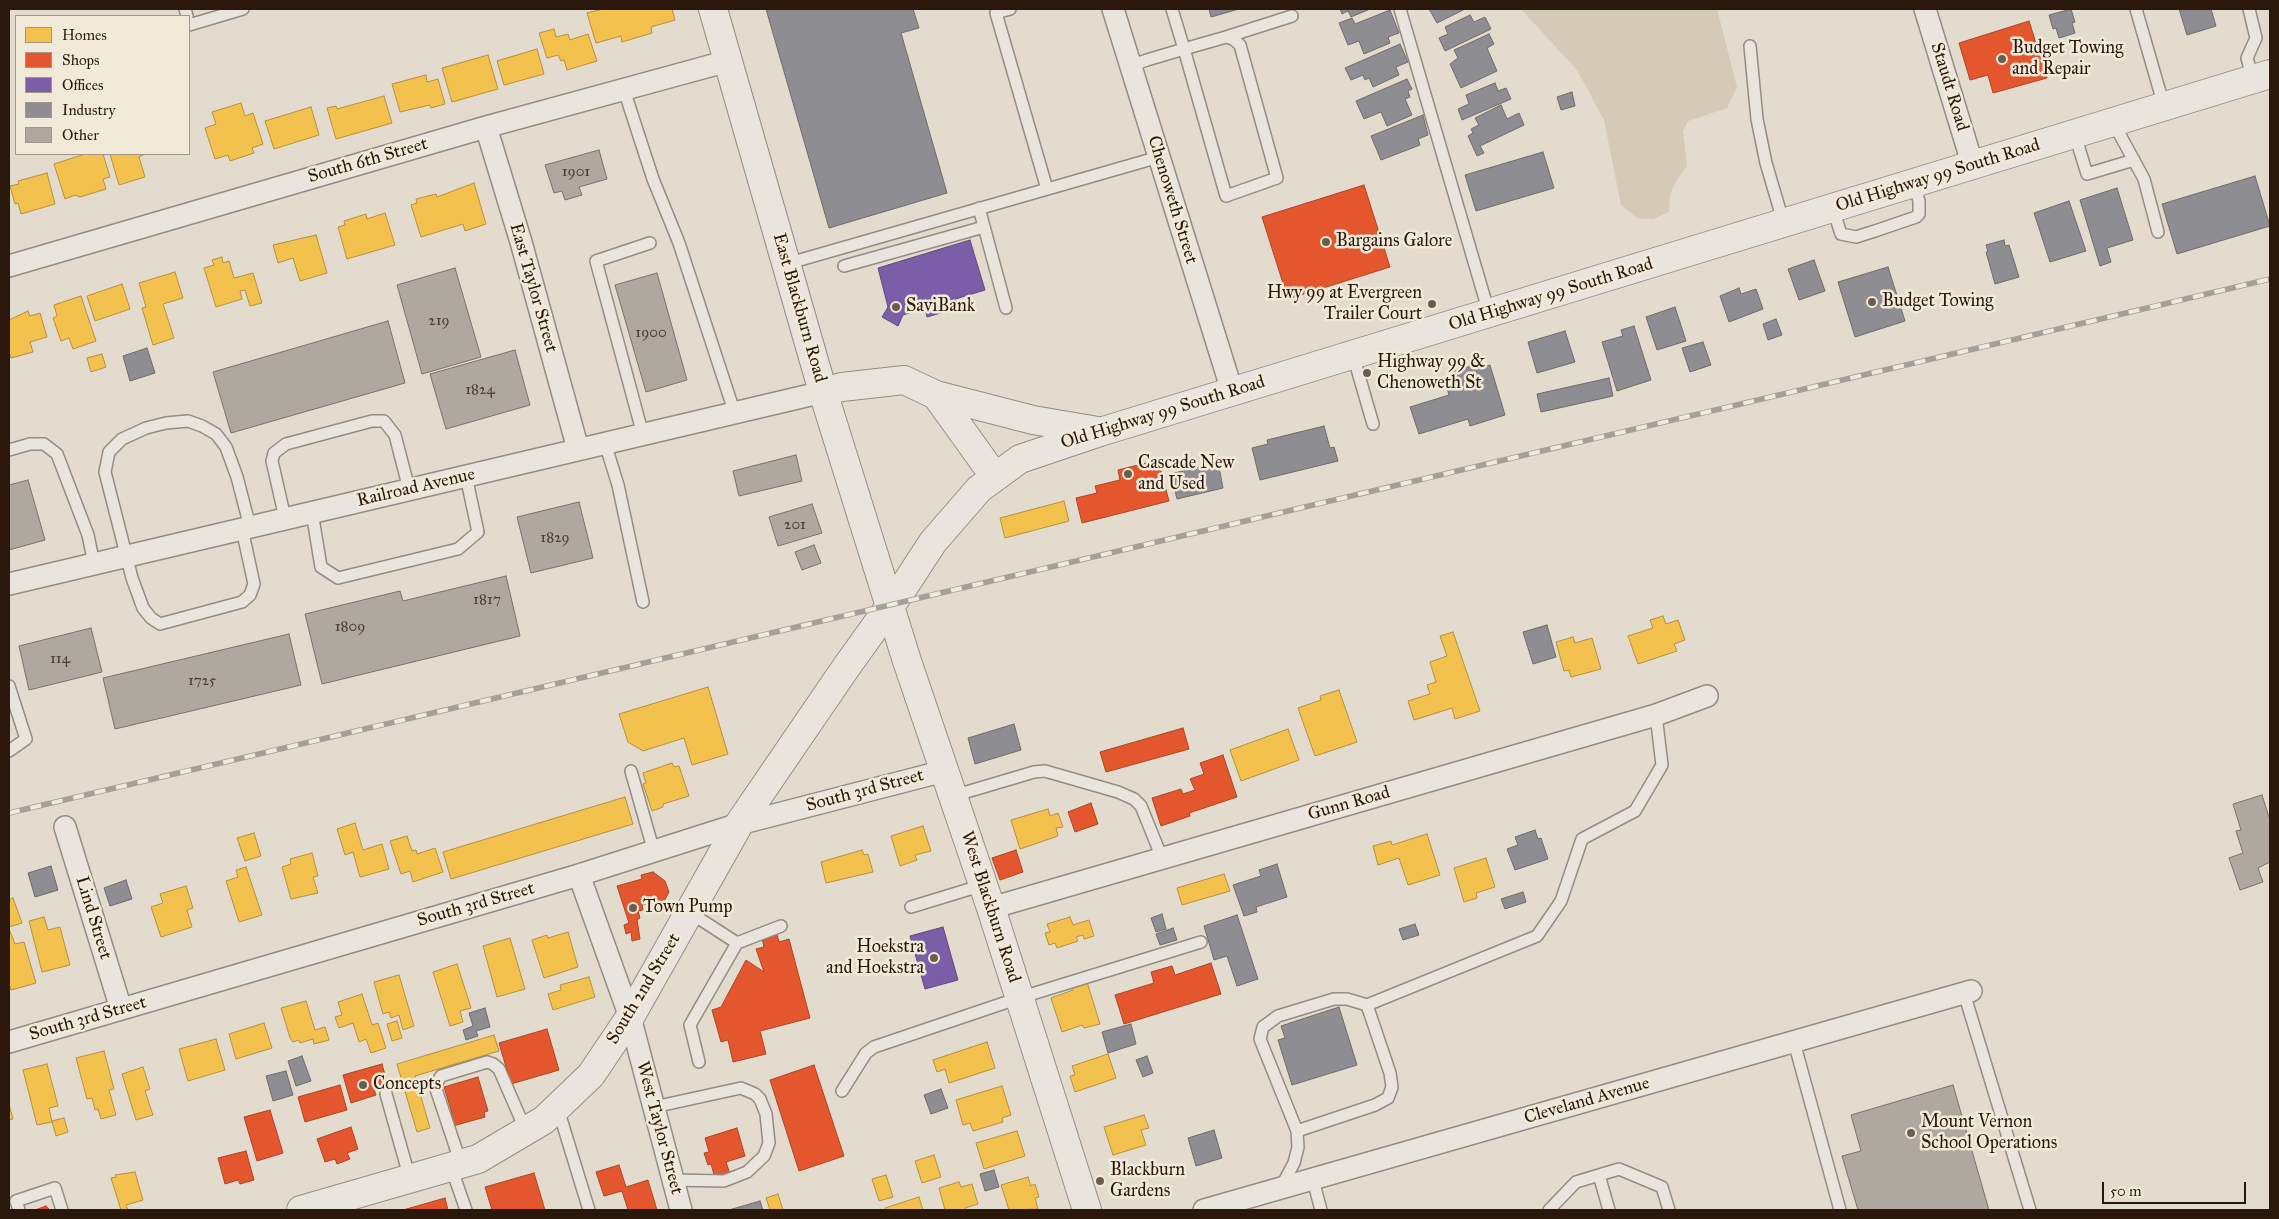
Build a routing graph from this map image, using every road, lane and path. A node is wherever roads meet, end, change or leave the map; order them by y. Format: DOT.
graph roads {
  1 [pos="243,9"];
  2 [pos="713,9"];
  3 [pos="1010,9"];
  4 [pos="1113,9"];
  5 [pos="1172,9"];
  6 [pos="1400,9"];
  7 [pos="1926,9"];
  8 [pos="2136,9"];
  9 [pos="2249,9"];
  10 [pos="1292,16"];
  11 [pos="190,25"];
  12 [pos="1226,37"];
  13 [pos="1750,46"];
  14 [pos="1184,49"];
  15 [pos="728,61"];
  16 [pos="1130,66"];
  17 [pos="2262,76"];
  18 [pos="624,90"];
  19 [pos="2164,106"];
  20 [pos="2113,122"];
  21 [pos="486,127"];
  22 [pos="2074,134"];
  23 [pos="1159,157"];
  24 [pos="2134,160"];
  25 [pos="1973,166"];
  26 [pos="1047,189"];
  27 [pos="979,208"];
  28 [pos="1784,224"];
  29 [pos="984,227"];
  30 [pos="2158,232"];
  31 [pos="650,243"];
  32 [pos="786,264"];
  33 [pos="9,266"];
  34 [pos="844,266"];
  35 [pos="1006,308"];
  36 [pos="1488,314"];
  37 [pos="1353,355"];
  38 [pos="1232,391"];
  39 [pos="823,392"];
  40 [pos="936,395"];
  41 [pos="735,414"];
  42 [pos="1373,424"];
  43 [pos="1100,432"];
  44 [pos="643,435"];
  45 [pos="605,443"];
  46 [pos="578,449"];
  47 [pos="9,450"];
  48 [pos="466,476"];
  49 [pos="995,477"];
  50 [pos="409,489"];
  51 [pos="312,512"];
  52 [pos="285,518"];
  53 [pos="246,528"];
  54 [pos="127,556"];
  55 [pos="94,564"];
  56 [pos="9,584"];
  57 [pos="643,602"];
  58 [pos="890,605"];
  59 [pos="9,686"];
  60 [pos="1707,696"];
  61 [pos="1656,715"];
  62 [pos="9,751"];
  63 [pos="631,771"];
  64 [pos="944,771"];
  65 [pos="953,796"];
  66 [pos="739,824"];
  67 [pos="66,827"];
  68 [pos="654,852"];
  69 [pos="1162,858"];
  70 [pos="580,875"];
  71 [pos="987,896"];
  72 [pos="911,907"];
  73 [pos="689,912"];
  74 [pos="781,926"];
  75 [pos="1201,942"];
  76 [pos="737,943"];
  77 [pos="1967,992"];
  78 [pos="1020,998"];
  79 [pos="1366,1005"];
  80 [pos="121,1009"];
  81 [pos="630,1017"];
  82 [pos="9,1042"];
  83 [pos="1794,1042"];
  84 [pos="699,1062"];
  85 [pos="842,1091"];
  86 [pos="386,1094"];
  87 [pos="557,1107"];
  88 [pos="654,1107"];
  89 [pos="526,1131"];
  90 [pos="1297,1131"];
  91 [pos="456,1165"];
  92 [pos="1599,1174"];
  93 [pos="410,1179"];
  94 [pos="672,1180"];
  95 [pos="1313,1180"];
  96 [pos="1279,1190"];
  97 [pos="308,1209"];
  98 [pos="19,1210"];
  99 [pos="62,1210"];
  100 [pos="466,1210"];
  101 [pos="589,1210"];
  102 [pos="681,1210"];
  103 [pos="1087,1210"];
  104 [pos="1204,1210"];
  105 [pos="1321,1210"];
  106 [pos="1549,1210"];
  107 [pos="1609,1210"];
  108 [pos="1668,1210"];
  109 [pos="1840,1210"];
  110 [pos="2030,1210"];
  1 -- 11 [label="lane"];
  2 -- 15 [label="street, East Blackburn Road"];
  3 -- 26 [label="lane"];
  4 -- 16 [label="street, Chenoweth Street"];
  5 -- 14 [label="lane"];
  6 -- 36 [label="lane"];
  7 -- 25 [label="street, Staudt Road"];
  8 -- 19 [label="lane"];
  9 -- 17 [label="lane"];
  10 -- 12 [label="lane"];
  12 -- 14 [label="lane"];
  12 -- 14 [label="lane"];
  13 -- 28 [label="lane"];
  14 -- 16 [label="lane"];
  15 -- 18 [label="street, South 6th Street"];
  15 -- 32 [label="street, East Blackburn Road"];
  16 -- 23 [label="street, Chenoweth Street"];
  17 -- 19 [label="street, Old Highway 99 South Road"];
  18 -- 21 [label="street, South 6th Street"];
  18 -- 41 [label="lane"];
  19 -- 20 [label="street, Old Highway 99 South Road"];
  20 -- 22 [label="street, Old Highway 99 South Road"];
  20 -- 24 [label="lane"];
  21 -- 33 [label="street, South 6th Street"];
  21 -- 46 [label="street, East Taylor Street"];
  22 -- 24 [label="lane"];
  22 -- 25 [label="street, Old Highway 99 South Road"];
  23 -- 26 [label="lane"];
  23 -- 38 [label="street, Chenoweth Street"];
  24 -- 30 [label="lane"];
  25 -- 28 [label="street, Old Highway 99 South Road"];
  26 -- 27 [label="lane"];
  27 -- 29 [label="lane"];
  27 -- 32 [label="lane"];
  28 -- 36 [label="street, Old Highway 99 South Road"];
  29 -- 34 [label="lane"];
  29 -- 35 [label="lane"];
  31 -- 44 [label="lane"];
  32 -- 39 [label="street, East Blackburn Road"];
  36 -- 37 [label="street, Old Highway 99 South Road"];
  37 -- 38 [label="street, Old Highway 99 South Road"];
  37 -- 42 [label="lane"];
  38 -- 43 [label="street, Old Highway 99 South Road"];
  39 -- 40 [label="street"];
  39 -- 41 [label="street, Railroad Avenue"];
  39 -- 58 [label="street, East Blackburn Road"];
  40 -- 43 [label="street"];
  40 -- 49 [label="street"];
  41 -- 44 [label="street, Railroad Avenue"];
  43 -- 49 [label="street, Old Highway 99 South Road"];
  44 -- 45 [label="street, Railroad Avenue"];
  45 -- 46 [label="street, Railroad Avenue"];
  45 -- 57 [label="lane"];
  46 -- 48 [label="street, Railroad Avenue"];
  47 -- 55 [label="lane"];
  48 -- 50 [label="street, Railroad Avenue"];
  48 -- 51 [label="lane"];
  49 -- 58 [label="street, Old Highway 99 South Road"];
  50 -- 51 [label="street, Railroad Avenue"];
  50 -- 52 [label="lane"];
  51 -- 52 [label="street, Railroad Avenue"];
  52 -- 53 [label="street, Railroad Avenue"];
  53 -- 54 [label="street, Railroad Avenue"];
  53 -- 54 [label="lane"];
  53 -- 54 [label="lane"];
  54 -- 55 [label="street, Railroad Avenue"];
  55 -- 56 [label="street, Railroad Avenue"];
  58 -- 64 [label="street, West Blackburn Road"];
  58 -- 66 [label="street, South 2nd Street"];
  59 -- 62 [label="lane"];
  60 -- 61 [label="street, Gunn Road"];
  61 -- 69 [label="street, Gunn Road"];
  61 -- 79 [label="lane"];
  63 -- 68 [label="lane"];
  64 -- 65 [label="street, West Blackburn Road"];
  64 -- 66 [label="street, South 3rd Street"];
  65 -- 69 [label="lane"];
  65 -- 71 [label="street, West Blackburn Road"];
  66 -- 68 [label="street, South 3rd Street"];
  66 -- 73 [label="street, South 2nd Street"];
  67 -- 80 [label="street, Lind Street"];
  68 -- 70 [label="street, South 3rd Street"];
  69 -- 71 [label="street, Gunn Road"];
  70 -- 80 [label="street, South 3rd Street"];
  70 -- 81 [label="street, West Taylor Street"];
  71 -- 72 [label="lane"];
  71 -- 78 [label="street, West Blackburn Road"];
  73 -- 76 [label="lane"];
  73 -- 81 [label="street, South 2nd Street"];
  74 -- 76 [label="lane"];
  75 -- 78 [label="lane"];
  76 -- 84 [label="lane"];
  77 -- 83 [label="street, Cleveland Avenue"];
  77 -- 110 [label="lane"];
  78 -- 85 [label="lane"];
  78 -- 103 [label="street, West Blackburn Road"];
  79 -- 90 [label="lane"];
  79 -- 90 [label="lane"];
  80 -- 82 [label="street, South 3rd Street"];
  81 -- 87 [label="street, South 2nd Street"];
  81 -- 88 [label="street, West Taylor Street"];
  83 -- 95 [label="street, Cleveland Avenue"];
  83 -- 109 [label="lane"];
  86 -- 93 [label="lane"];
  87 -- 89 [label="street, South 2nd Street"];
  87 -- 101 [label="lane"];
  88 -- 94 [label="street, West Taylor Street"];
  88 -- 94 [label="lane"];
  89 -- 91 [label="street, South 2nd Street"];
  89 -- 91 [label="lane"];
  90 -- 96 [label="lane"];
  91 -- 93 [label="street, South 2nd Street"];
  91 -- 100 [label="lane"];
  92 -- 106 [label="lane"];
  92 -- 107 [label="lane"];
  92 -- 108 [label="lane"];
  93 -- 97 [label="street, South 2nd Street"];
  94 -- 102 [label="street, West Taylor Street"];
  95 -- 96 [label="street, Cleveland Avenue"];
  95 -- 105 [label="lane"];
  96 -- 104 [label="street, Cleveland Avenue"];
  98 -- 99 [label="lane"];
}
